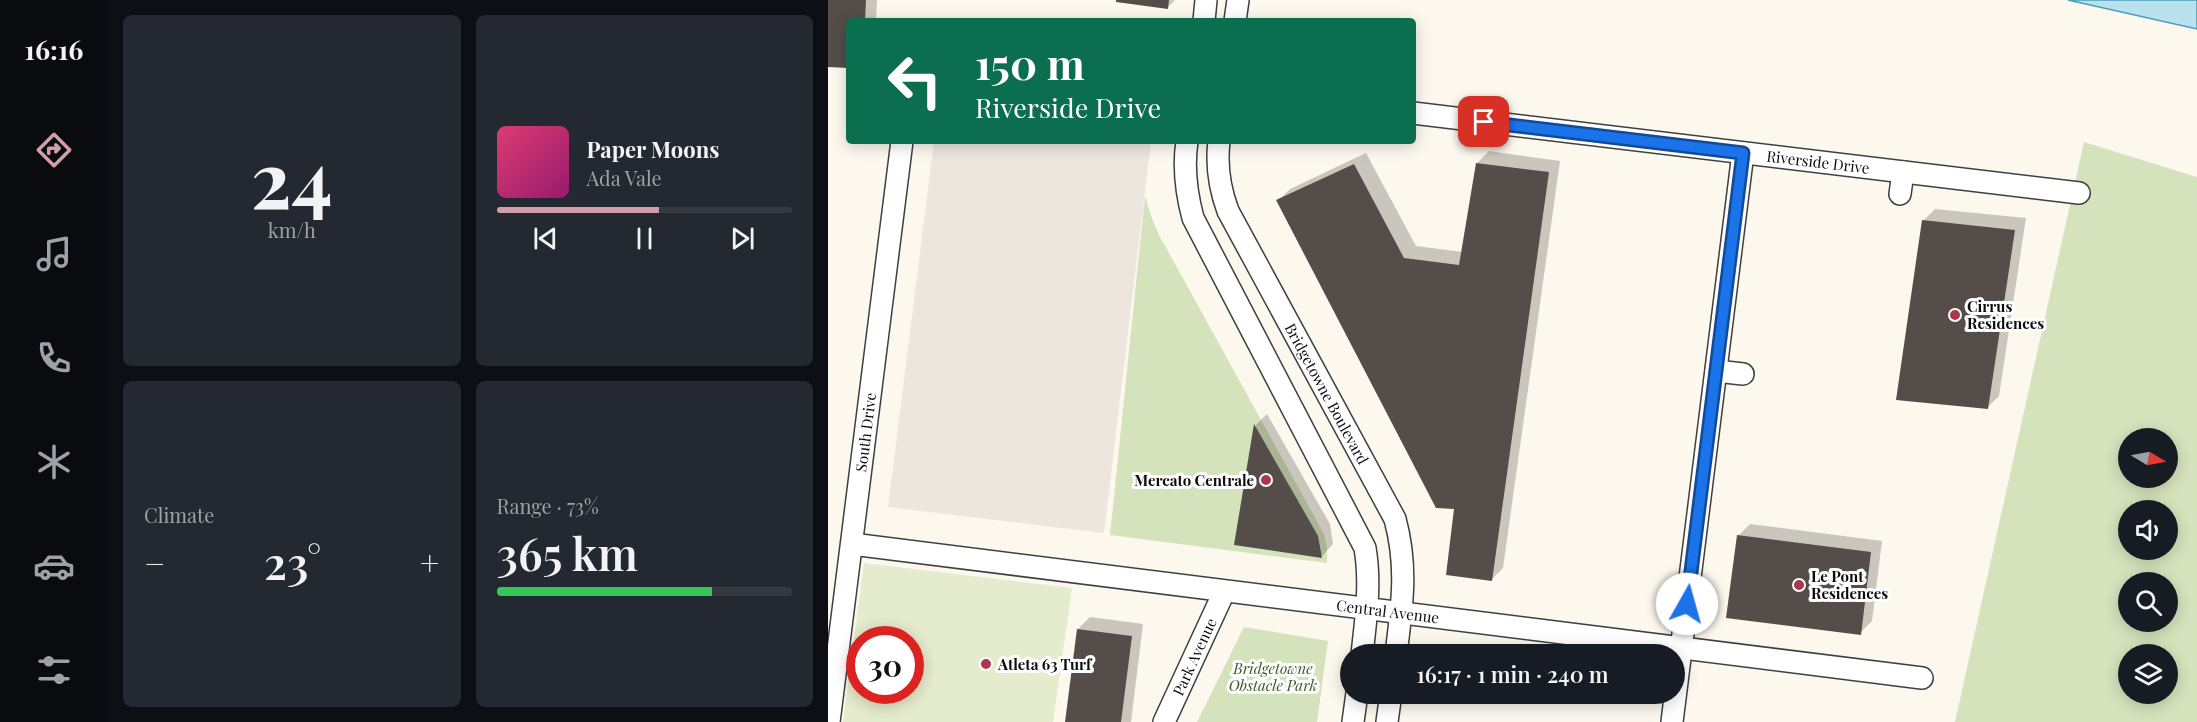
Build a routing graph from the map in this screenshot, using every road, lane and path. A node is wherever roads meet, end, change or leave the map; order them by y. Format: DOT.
graph roads {
  1 [pos="1206,0"];
  2 [pos="1238,0"];
  3 [pos="1204,18"];
  4 [pos="1235,18"];
  5 [pos="1416,113"];
  6 [pos="902,144"];
  7 [pos="1187,144"];
  8 [pos="1219,144"];
  9 [pos="1743,153"];
  10 [pos="1903,172"];
  11 [pos="1900,194"];
  12 [pos="2079,194"];
  13 [pos="1716,371"];
  14 [pos="1743,374"];
  15 [pos="852,544"];
  16 [pos="1224,592"];
  17 [pos="1367,610"];
  18 [pos="1401,614"];
  19 [pos="1363,644"];
  20 [pos="1397,644"];
  21 [pos="1648,644"];
  22 [pos="1682,644"];
  23 [pos="1685,648"];
  24 [pos="1922,678"];
  25 [pos="1355,704"];
  26 [pos="1389,704"];
  27 [pos="1674,704"];
  28 [pos="829,722"];
  29 [pos="1164,722"];
  30 [pos="1353,722"];
  31 [pos="1387,722"];
  32 [pos="1672,722"];
  1 -- 3 [label="street"];
  2 -- 4 [label="street"];
  5 -- 9 [label="street, Riverside Drive"];
  6 -- 15 [label="street, South Drive"];
  7 -- 17 [label="street"];
  8 -- 18 [label="street, Bridgetowne Boulevard"];
  9 -- 10 [label="street, Riverside Drive"];
  9 -- 13 [label="street"];
  10 -- 11 [label="street"];
  10 -- 12 [label="street, Riverside Drive"];
  13 -- 14 [label="street"];
  13 -- 22 [label="street"];
  15 -- 16 [label="street, Central Avenue"];
  15 -- 28 [label="street, South Drive"];
  16 -- 17 [label="street, Central Avenue"];
  16 -- 29 [label="street, Park Avenue"];
  17 -- 18 [label="street, Central Avenue"];
  17 -- 19 [label="street"];
  18 -- 20 [label="street, Bridgetowne Boulevard"];
  18 -- 21 [label="street, Central Avenue"];
  23 -- 24 [label="street, Central Avenue"];
  25 -- 30 [label="street"];
  26 -- 31 [label="street"];
  27 -- 32 [label="street"];
}
